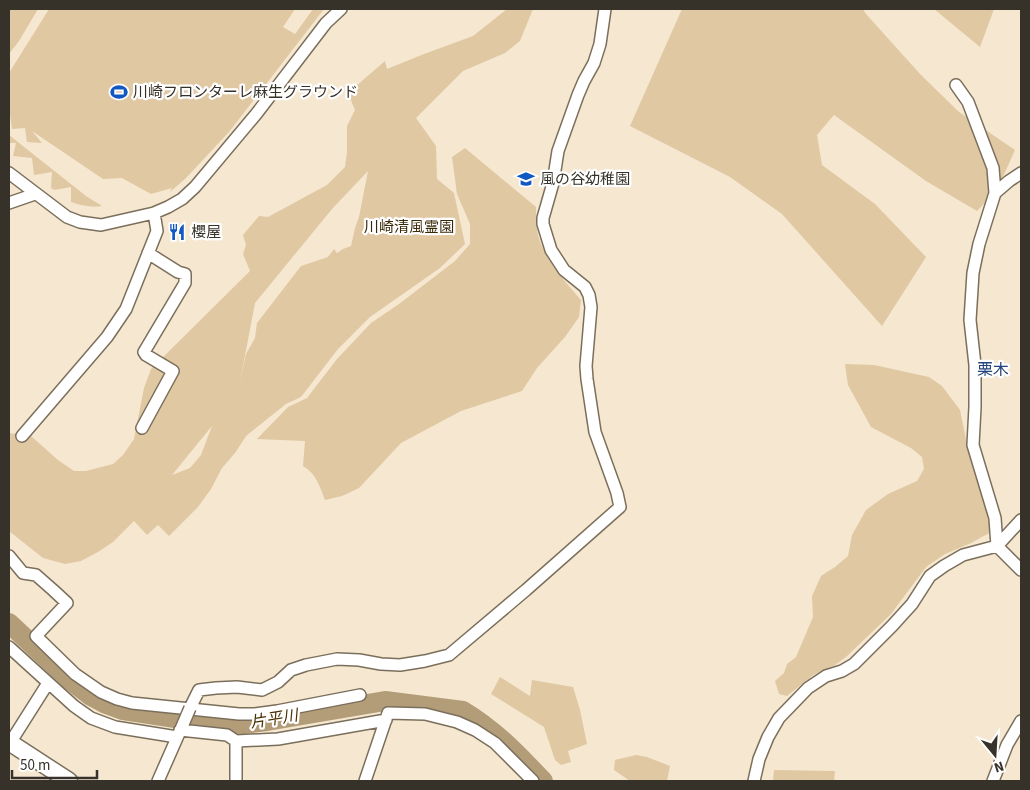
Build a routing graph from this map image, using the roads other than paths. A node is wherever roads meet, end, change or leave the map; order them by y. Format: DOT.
graph roads {
  1 [pos="341,9"];
  2 [pos="605,9"];
  3 [pos="956,85"];
  4 [pos="9,173"];
  5 [pos="1021,173"];
  6 [pos="995,193"];
  7 [pos="35,194"];
  8 [pos="9,203"];
  9 [pos="154,213"];
  10 [pos="148,253"];
  11 [pos="142,428"];
  12 [pos="22,436"];
  13 [pos="1021,520"];
  14 [pos="997,546"];
  15 [pos="9,556"];
  16 [pos="1021,570"];
  17 [pos="9,648"];
  18 [pos="48,683"];
  19 [pos="360,695"];
  20 [pos="386,720"];
  21 [pos="1021,721"];
  22 [pos="180,729"];
  23 [pos="236,741"];
  24 [pos="9,743"];
  25 [pos="62,779"];
  26 [pos="158,781"];
  27 [pos="236,781"];
  28 [pos="365,781"];
  29 [pos="533,781"];
  30 [pos="754,781"];
  31 [pos="993,781"];
  1 -- 9 [label="street"];
  2 -- 22 [label="street, bridge"];
  3 -- 6 [label="street"];
  4 -- 7 [label="street"];
  5 -- 6 [label="street"];
  6 -- 14 [label="street"];
  7 -- 8 [label="street"];
  7 -- 9 [label="street"];
  9 -- 10 [label="street"];
  10 -- 11 [label="street"];
  10 -- 12 [label="street"];
  13 -- 14 [label="street"];
  14 -- 16 [label="street"];
  14 -- 30 [label="street"];
  15 -- 19 [label="street"];
  17 -- 18 [label="street"];
  18 -- 22 [label="street"];
  18 -- 24 [label="street"];
  20 -- 23 [label="street"];
  20 -- 28 [label="street"];
  20 -- 29 [label="street"];
  21 -- 31 [label="street"];
  22 -- 23 [label="street"];
  22 -- 26 [label="street"];
  23 -- 27 [label="street"];
  24 -- 25 [label="main road"];
}
